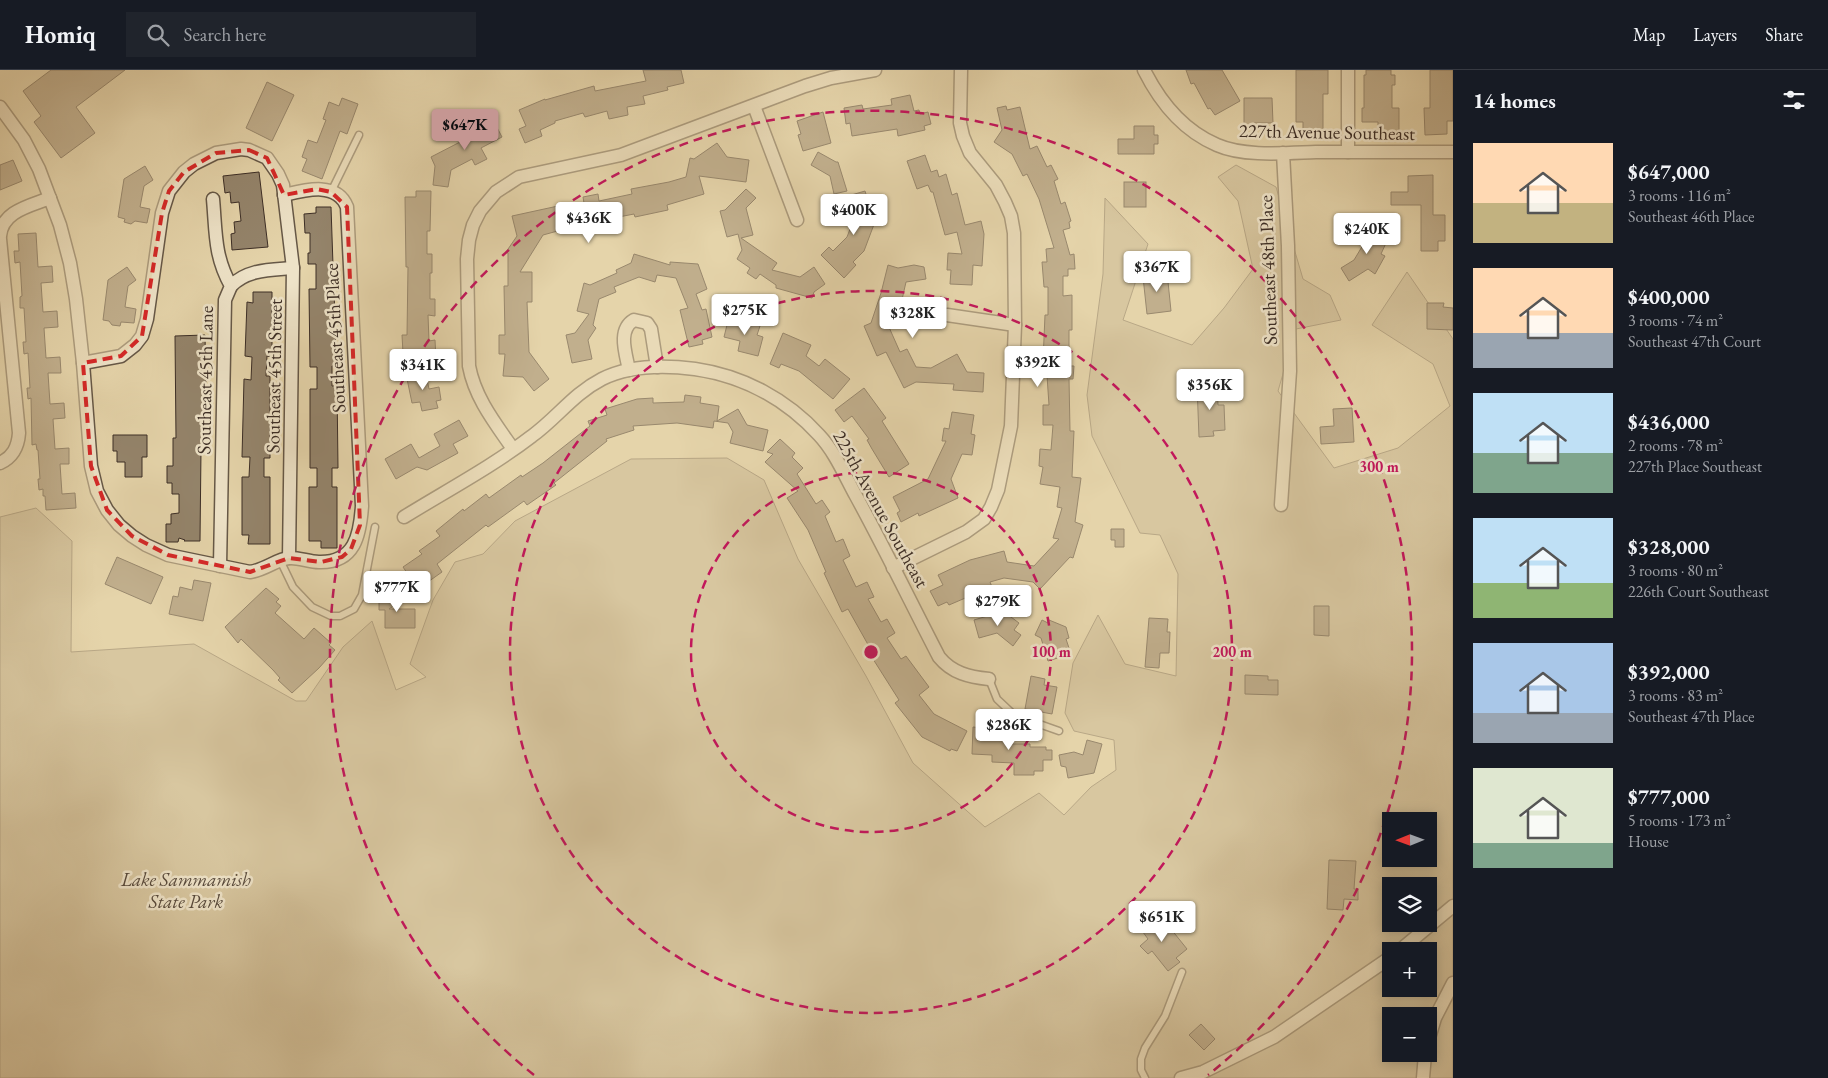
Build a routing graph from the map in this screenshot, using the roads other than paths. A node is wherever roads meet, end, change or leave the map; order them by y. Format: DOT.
graph roads {
  1 [pos="875,70"];
  2 [pos="961,70"];
  3 [pos="1144,70"];
  4 [pos="1348,70"];
  5 [pos="754,106"];
  6 [pos="0,107"];
  7 [pos="359,135"];
  8 [pos="1348,152"];
  9 [pos="1453,152"];
  10 [pos="1283,153"];
  11 [pos="331,192"];
  12 [pos="284,195"];
  13 [pos="50,198"];
  14 [pos="213,199"];
  15 [pos="797,220"];
  16 [pos="0,238"];
  17 [pos="293,268"];
  18 [pos="231,286"];
  19 [pos="946,315"];
  20 [pos="1015,325"];
  21 [pos="5,351"];
  22 [pos="83,363"];
  23 [pos="657,367"];
  24 [pos="629,370"];
  25 [pos="514,449"];
  26 [pos="0,463"];
  27 [pos="1281,505"];
  28 [pos="404,517"];
  29 [pos="375,527"];
  30 [pos="284,559"];
  31 [pos="220,566"];
  32 [pos="893,568"];
  33 [pos="989,679"];
  34 [pos="1059,730"];
  35 [pos="1453,906"];
  36 [pos="1409,942"];
  37 [pos="1382,963"];
  38 [pos="1182,972"];
  39 [pos="1453,983"];
  40 [pos="1437,1014"];
  41 [pos="1424,1062"];
  42 [pos="1145,1078"];
  43 [pos="1181,1078"];
  44 [pos="1423,1078"];
  1 -- 5 [label="street"];
  2 -- 20 [label="street"];
  3 -- 10 [label="street, 227th Avenue Southeast"];
  4 -- 8 [label="street"];
  5 -- 15 [label="street"];
  5 -- 25 [label="street"];
  6 -- 13 [label="street"];
  7 -- 11 [label="lane"];
  8 -- 9 [label="street, 227th Avenue Southeast"];
  8 -- 10 [label="street, 227th Avenue Southeast"];
  10 -- 27 [label="street, Southeast 48th Place"];
  11 -- 12 [label="street"];
  11 -- 30 [label="street, Southeast 45th Place"];
  12 -- 17 [label="street, Southeast 45th Street"];
  12 -- 22 [label="street, Southeast 45th Street"];
  13 -- 16 [label="street"];
  13 -- 22 [label="street"];
  14 -- 18 [label="street, Southeast 45th Lane"];
  16 -- 21 [label="street"];
  17 -- 18 [label="street"];
  17 -- 30 [label="street, Southeast 45th Street"];
  18 -- 31 [label="street, Southeast 45th Lane"];
  19 -- 20 [label="street"];
  20 -- 32 [label="street"];
  21 -- 26 [label="street"];
  22 -- 31 [label="street"];
  23 -- 24 [label="street, 225th Avenue Southeast"];
  23 -- 24 [label="street"];
  23 -- 32 [label="street, 225th Avenue Southeast"];
  24 -- 25 [label="street, 225th Avenue Southeast"];
  25 -- 28 [label="street, 225th Avenue Southeast"];
  29 -- 30 [label="lane"];
  30 -- 31 [label="street"];
  32 -- 33 [label="street, 225th Avenue Southeast"];
  33 -- 34 [label="lane"];
  35 -- 36 [label="street"];
  37 -- 43 [label="street"];
  38 -- 42 [label="lane"];
  39 -- 40 [label="street"];
  41 -- 44 [label="street"];
}
